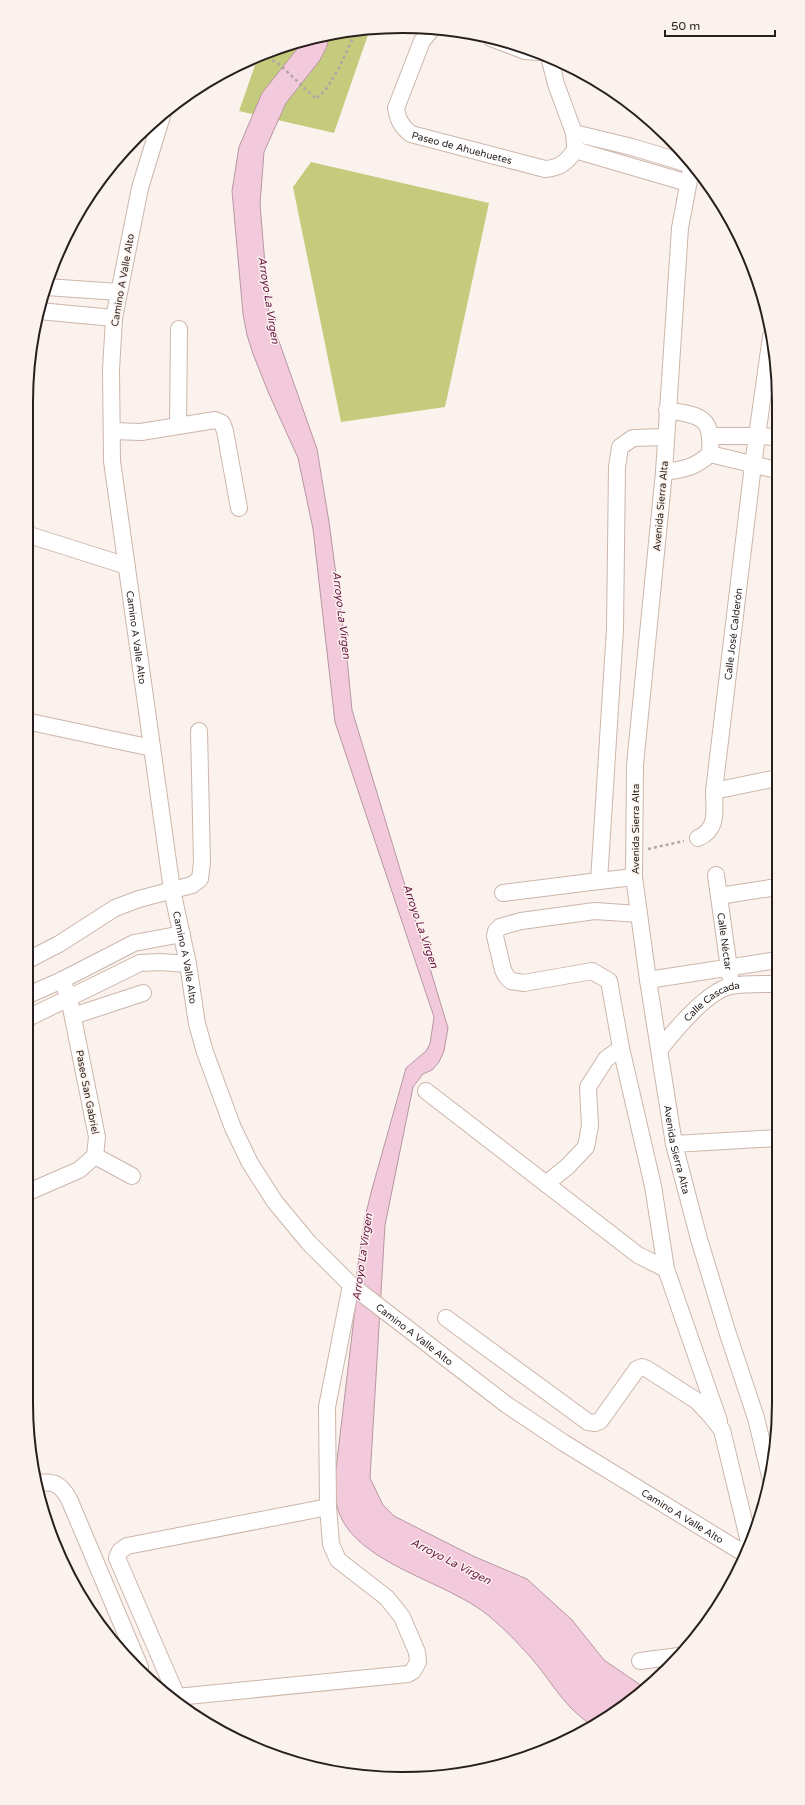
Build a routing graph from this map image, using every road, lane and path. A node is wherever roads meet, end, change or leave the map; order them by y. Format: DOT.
graph roads {
  1 [pos="428,34"];
  2 [pos="353,36"];
  3 [pos="269,58"];
  4 [pos="551,64"];
  5 [pos="159,125"];
  6 [pos="574,133"];
  7 [pos="575,150"];
  8 [pos="682,161"];
  9 [pos="690,171"];
  10 [pos="688,183"];
  11 [pos="52,287"];
  12 [pos="119,292"];
  13 [pos="45,312"];
  14 [pos="114,318"];
  15 [pos="179,329"];
  16 [pos="769,352"];
  17 [pos="667,410"];
  18 [pos="178,426"];
  19 [pos="112,432"];
  20 [pos="712,436"];
  21 [pos="757,436"];
  22 [pos="666,437"];
  23 [pos="772,437"];
  24 [pos="710,454"];
  25 [pos="753,465"];
  26 [pos="772,469"];
  27 [pos="664,472"];
  28 [pos="239,508"];
  29 [pos="33,536"];
  30 [pos="127,566"];
  31 [pos="33,722"];
  32 [pos="199,731"];
  33 [pos="152,748"];
  34 [pos="772,779"];
  35 [pos="714,791"];
  36 [pos="704,835"];
  37 [pos="634,852"];
  38 [pos="716,874"];
  39 [pos="634,877"];
  40 [pos="599,881"];
  41 [pos="772,888"];
  42 [pos="172,890"];
  43 [pos="503,893"];
  44 [pos="719,896"];
  45 [pos="639,914"];
  46 [pos="182,934"];
  47 [pos="134,943"];
  48 [pos="33,957"];
  49 [pos="772,961"];
  50 [pos="140,963"];
  51 [pos="188,964"];
  52 [pos="729,967"];
  53 [pos="62,980"];
  54 [pos="648,980"];
  55 [pos="772,984"];
  56 [pos="732,986"];
  57 [pos="33,993"];
  58 [pos="143,993"];
  59 [pos="69,998"];
  60 [pos="33,1016"];
  61 [pos="73,1016"];
  62 [pos="621,1048"];
  63 [pos="660,1049"];
  64 [pos="426,1091"];
  65 [pos="772,1138"];
  66 [pos="674,1144"];
  67 [pos="95,1156"];
  68 [pos="132,1176"];
  69 [pos="546,1184"];
  70 [pos="33,1190"];
  71 [pos="666,1269"];
  72 [pos="353,1286"];
  73 [pos="446,1318"];
  74 [pos="722,1430"];
  75 [pos="767,1463"];
  76 [pos="42,1483"];
  77 [pos="328,1507"];
  78 [pos="747,1535"];
  79 [pos="741,1551"];
  80 [pos="670,1657"];
  81 [pos="137,1659"];
  82 [pos="640,1661"];
  83 [pos="177,1695"];
  84 [pos="180,1698"];
  1 -- 7 [label="street, Paseo de Ahuehuetes"];
  2 -- 3 [label="path"];
  4 -- 6 [label="street"];
  5 -- 12 [label="street, Camino A Valle Alto"];
  6 -- 7 [label="street"];
  6 -- 8 [label="street"];
  7 -- 10 [label="street"];
  9 -- 10 [label="street, Avenida Sierra Alta"];
  10 -- 17 [label="street, Avenida Sierra Alta"];
  11 -- 12 [label="street"];
  12 -- 14 [label="street, Camino A Valle Alto"];
  13 -- 14 [label="street"];
  14 -- 19 [label="street, Camino A Valle Alto"];
  15 -- 18 [label="street"];
  16 -- 21 [label="street, Calle José Calderón"];
  17 -- 20 [label="street"];
  17 -- 22 [label="street, Avenida Sierra Alta"];
  18 -- 19 [label="street"];
  18 -- 28 [label="street"];
  19 -- 30 [label="street, Camino A Valle Alto"];
  20 -- 21 [label="street"];
  20 -- 24 [label="street"];
  21 -- 23 [label="street"];
  21 -- 25 [label="street, Calle José Calderón"];
  22 -- 27 [label="street, Avenida Sierra Alta"];
  22 -- 40 [label="street"];
  24 -- 25 [label="street"];
  24 -- 27 [label="street"];
  25 -- 26 [label="street"];
  25 -- 35 [label="street, Calle José Calderón"];
  27 -- 37 [label="street, Avenida Sierra Alta"];
  29 -- 30 [label="street"];
  30 -- 33 [label="street, Camino A Valle Alto"];
  31 -- 33 [label="street"];
  32 -- 42 [label="street"];
  33 -- 42 [label="street, Camino A Valle Alto"];
  34 -- 35 [label="street"];
  35 -- 36 [label="street, Calle José Calderón"];
  36 -- 37 [label="path"];
  37 -- 39 [label="street, Avenida Sierra Alta"];
  38 -- 44 [label="street, Calle Néctar"];
  39 -- 40 [label="street"];
  39 -- 45 [label="street, Avenida Sierra Alta"];
  40 -- 43 [label="street"];
  41 -- 44 [label="street"];
  42 -- 46 [label="street, Camino A Valle Alto"];
  42 -- 48 [label="street"];
  44 -- 52 [label="street, Calle Néctar"];
  45 -- 54 [label="street, Avenida Sierra Alta"];
  45 -- 62 [label="street"];
  46 -- 47 [label="street"];
  46 -- 51 [label="street, Camino A Valle Alto"];
  47 -- 50 [label="street"];
  47 -- 53 [label="street"];
  49 -- 52 [label="street"];
  50 -- 51 [label="street"];
  50 -- 59 [label="street"];
  51 -- 72 [label="street, Camino A Valle Alto"];
  52 -- 54 [label="street"];
  52 -- 56 [label="street, Calle Néctar"];
  53 -- 57 [label="street"];
  53 -- 59 [label="street, Paseo San Gabriel"];
  54 -- 63 [label="street, Avenida Sierra Alta"];
  55 -- 56 [label="street, Calle Cascada"];
  56 -- 63 [label="street, Calle Cascada"];
  58 -- 61 [label="street"];
  59 -- 60 [label="street"];
  59 -- 61 [label="street, Paseo San Gabriel"];
  61 -- 67 [label="street, Paseo San Gabriel"];
  62 -- 69 [label="street"];
  62 -- 71 [label="street"];
  63 -- 66 [label="street, Avenida Sierra Alta"];
  64 -- 69 [label="street"];
  65 -- 66 [label="street"];
  66 -- 75 [label="street, Avenida Sierra Alta"];
  67 -- 68 [label="street"];
  67 -- 70 [label="street"];
  69 -- 71 [label="street"];
  71 -- 74 [label="street"];
  72 -- 77 [label="street"];
  72 -- 79 [label="street, Camino A Valle Alto"];
  73 -- 74 [label="street"];
  74 -- 78 [label="street"];
  76 -- 81 [label="street"];
  77 -- 83 [label="street"];
  77 -- 84 [label="street"];
  80 -- 82 [label="street"];
}
